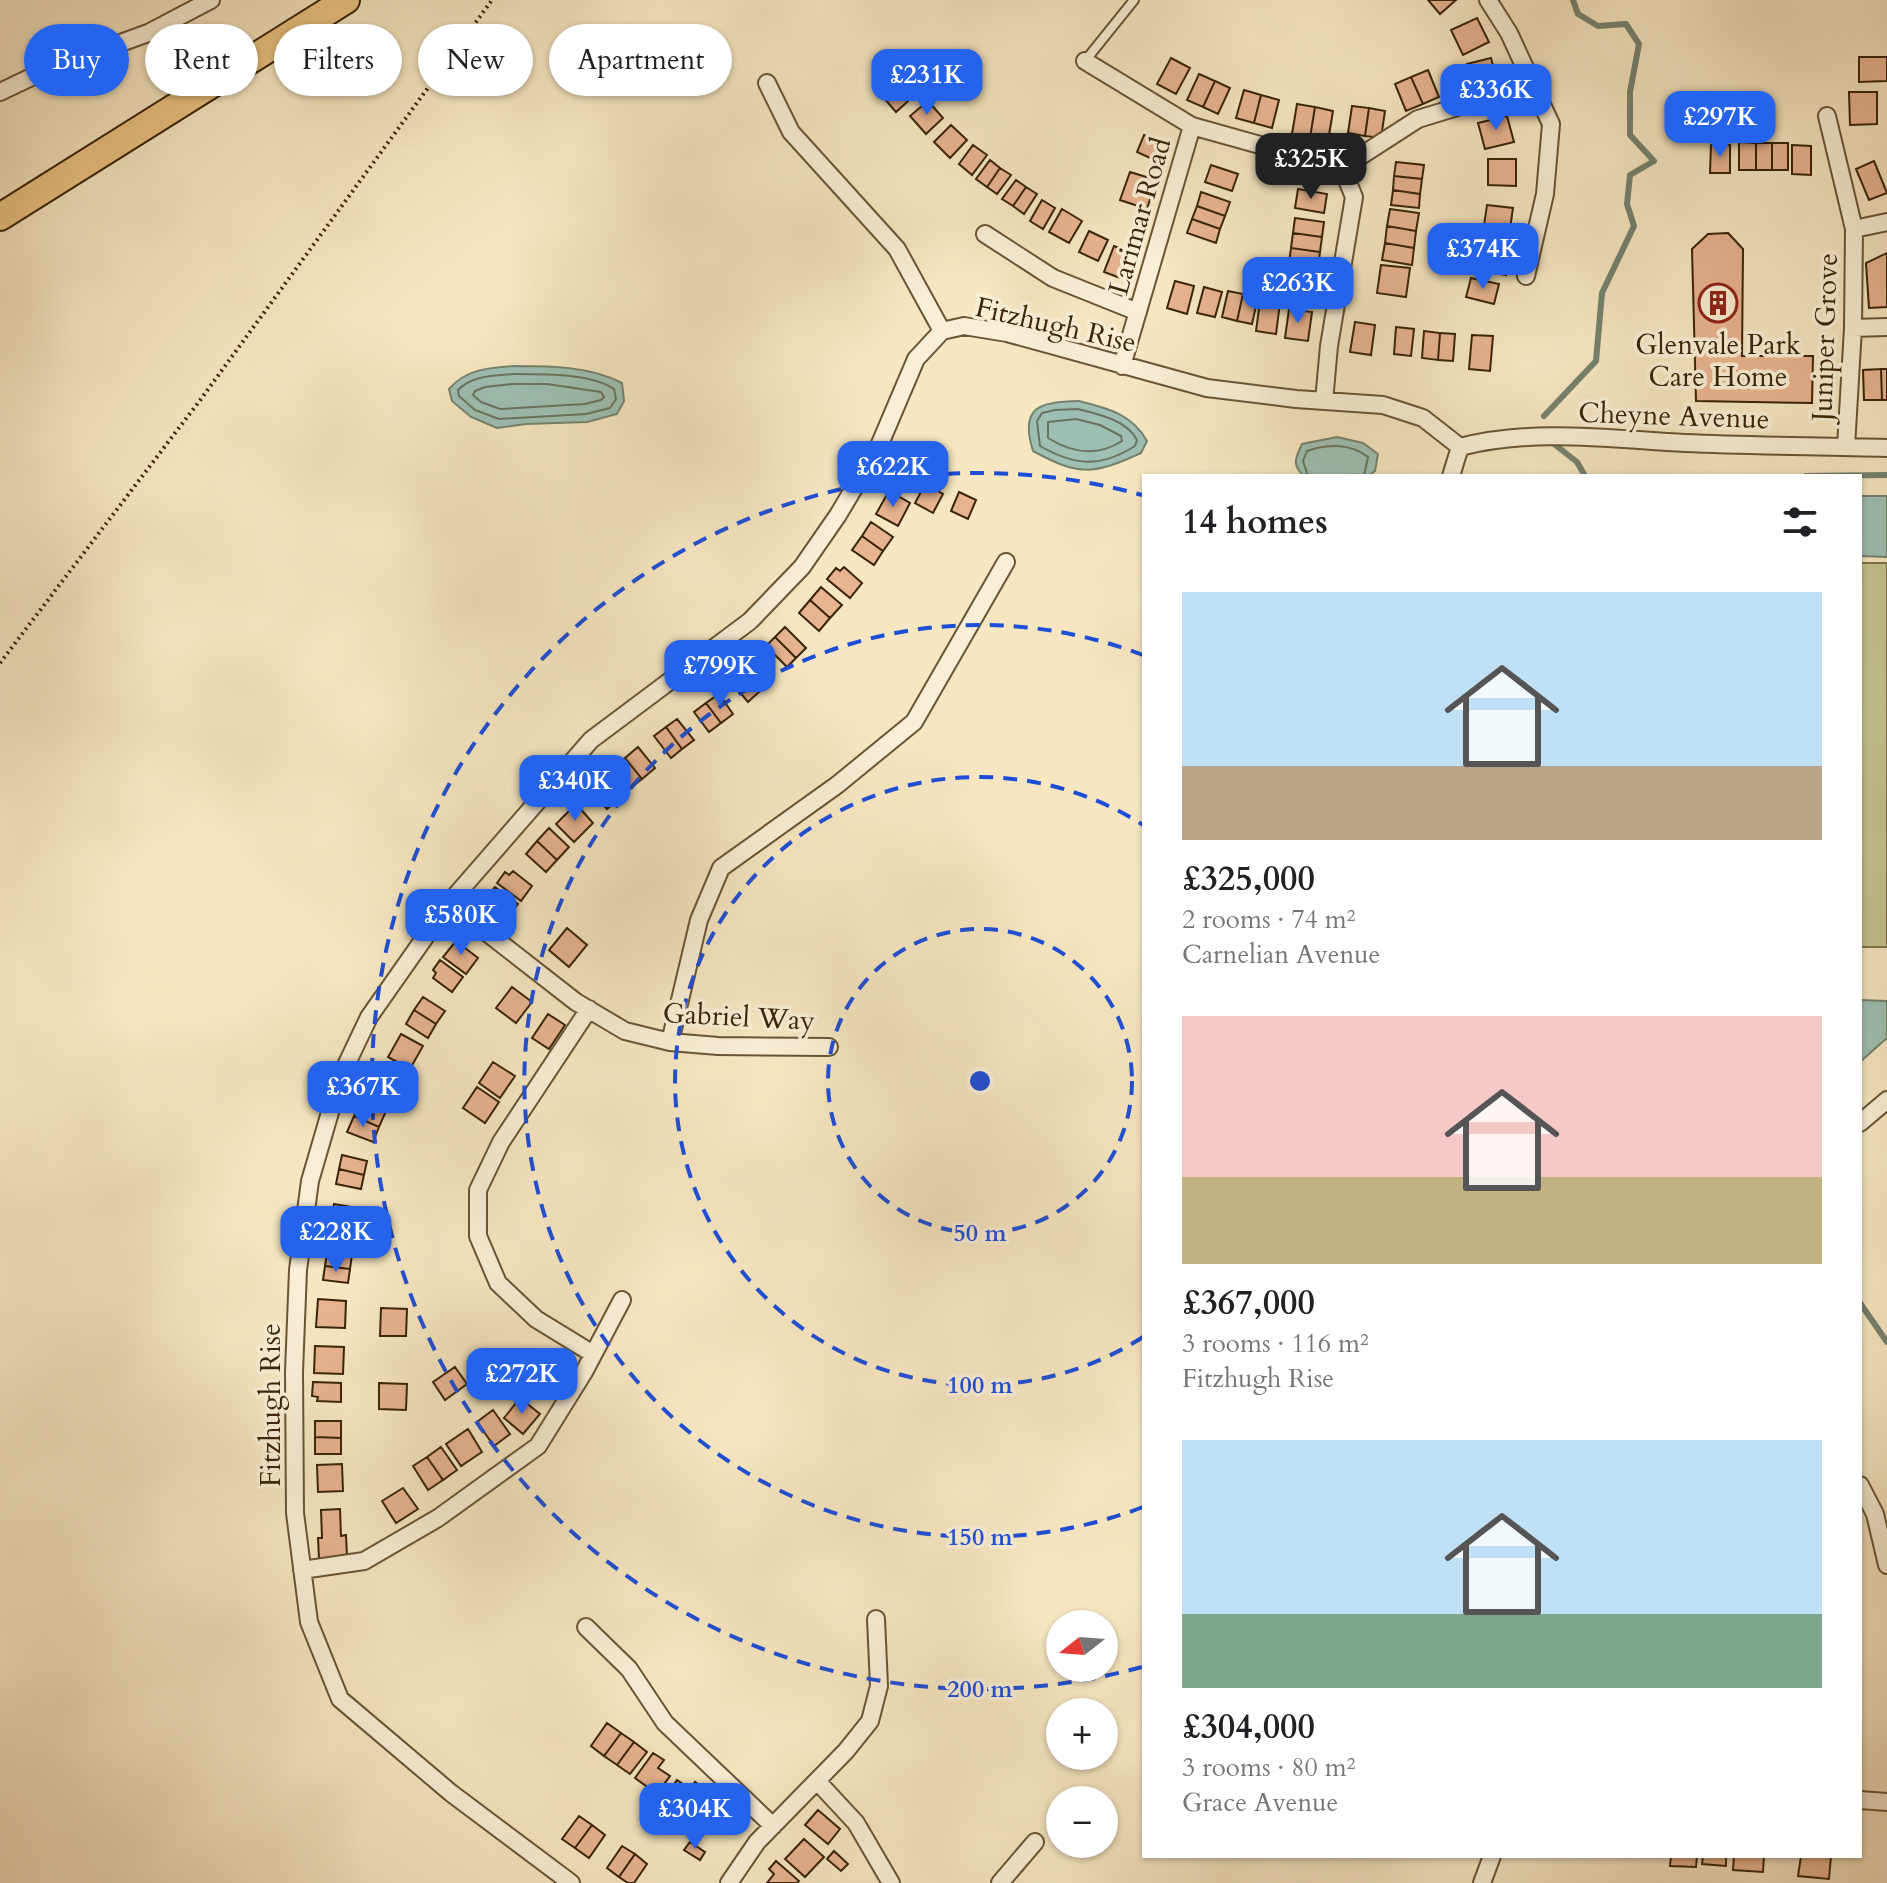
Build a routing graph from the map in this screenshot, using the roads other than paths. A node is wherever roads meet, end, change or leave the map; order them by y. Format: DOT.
graph roads {
  1 [pos="211,0"];
  2 [pos="346,0"];
  3 [pos="1134,0"];
  4 [pos="1488,0"];
  5 [pos="1085,61"];
  6 [pos="767,83"];
  7 [pos="1533,84"];
  8 [pos="0,92"];
  9 [pos="1827,116"];
  10 [pos="1192,126"];
  11 [pos="1342,168"];
  12 [pos="0,217"];
  13 [pos="1887,222"];
  14 [pos="1854,229"];
  15 [pos="985,234"];
  16 [pos="1526,276"];
  17 [pos="1138,312"];
  18 [pos="1887,327"];
  19 [pos="1853,328"];
  20 [pos="942,331"];
  21 [pos="1122,366"];
  22 [pos="1324,401"];
  23 [pos="1460,447"];
  24 [pos="1846,447"];
  25 [pos="1887,448"];
  26 [pos="1452,474"];
  27 [pos="1006,562"];
  28 [pos="449,903"];
  29 [pos="589,1009"];
  30 [pos="670,1042"];
  31 [pos="829,1047"];
  32 [pos="1887,1100"];
  33 [pos="1862,1121"];
  34 [pos="622,1300"];
  35 [pos="593,1354"];
  36 [pos="1862,1489"];
  37 [pos="1887,1565"];
  38 [pos="302,1570"];
  39 [pos="876,1619"];
  40 [pos="586,1627"];
  41 [pos="817,1781"];
  42 [pos="1862,1800"];
  43 [pos="1887,1802"];
  44 [pos="773,1826"];
  45 [pos="1035,1842"];
  46 [pos="1491,1858"];
  47 [pos="571,1883"];
  48 [pos="729,1883"];
  49 [pos="891,1883"];
  50 [pos="1000,1883"];
  51 [pos="1482,1883"];
  1 -- 8 [label="street"];
  2 -- 12 [label="highway"];
  3 -- 5 [label="lane"];
  4 -- 7 [label="street"];
  5 -- 10 [label="street"];
  6 -- 20 [label="street"];
  7 -- 11 [label="street"];
  7 -- 16 [label="street"];
  9 -- 14 [label="street, Juniper Grove"];
  10 -- 11 [label="street"];
  10 -- 17 [label="street, Larimar Road"];
  11 -- 22 [label="street"];
  13 -- 14 [label="street, Juniper Grove"];
  14 -- 19 [label="street, Juniper Grove"];
  15 -- 17 [label="street"];
  17 -- 21 [label="street, Larimar Road"];
  18 -- 19 [label="street"];
  19 -- 24 [label="street, Juniper Grove"];
  20 -- 21 [label="street, Fitzhugh Rise"];
  20 -- 28 [label="street, Fitzhugh Rise"];
  21 -- 22 [label="street, Fitzhugh Rise"];
  22 -- 23 [label="street, Fitzhugh Rise"];
  23 -- 24 [label="street, Cheyne Avenue"];
  23 -- 26 [label="street"];
  24 -- 25 [label="street, Cheyne Avenue"];
  27 -- 30 [label="street"];
  28 -- 29 [label="street, Gabriel Way"];
  28 -- 38 [label="street, Fitzhugh Rise"];
  29 -- 30 [label="street, Gabriel Way"];
  29 -- 35 [label="street"];
  30 -- 31 [label="street, Gabriel Way"];
  32 -- 33 [label="street"];
  34 -- 35 [label="street"];
  35 -- 38 [label="street"];
  36 -- 37 [label="street"];
  38 -- 47 [label="street, Fitzhugh Rise"];
  39 -- 41 [label="street"];
  40 -- 44 [label="street"];
  41 -- 44 [label="street"];
  41 -- 49 [label="street"];
  42 -- 43 [label="street"];
  44 -- 48 [label="street"];
  45 -- 50 [label="street"];
  46 -- 51 [label="street"];
}
